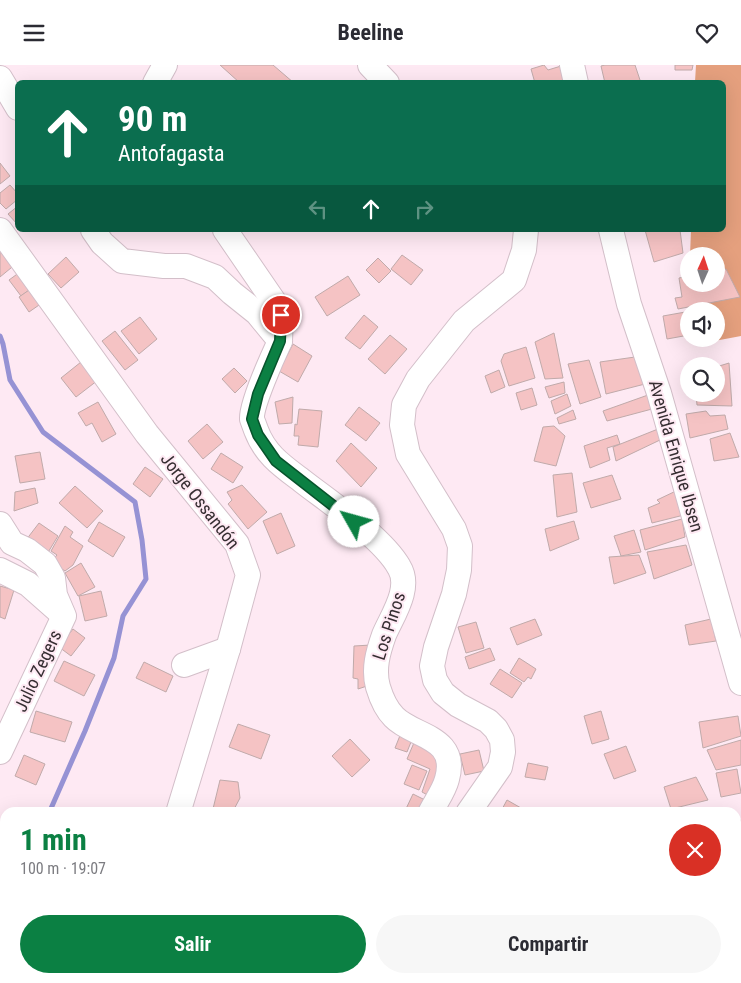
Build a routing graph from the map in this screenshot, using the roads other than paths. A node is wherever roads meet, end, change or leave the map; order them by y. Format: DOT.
graph roads {
  1 [pos="164,65"];
  2 [pos="370,65"];
  3 [pos="572,65"];
  4 [pos="0,79"];
  5 [pos="156,80"];
  6 [pos="384,80"];
  7 [pos="575,80"];
  8 [pos="15,103"];
  9 [pos="0,230"];
  10 [pos="94,232"];
  11 [pos="227,232"];
  12 [pos="526,232"];
  13 [pos="611,232"];
  14 [pos="280,341"];
  15 [pos="0,524"];
  16 [pos="0,570"];
  17 [pos="64,616"];
  18 [pos="228,649"];
  19 [pos="184,665"];
  20 [pos="741,683"];
  21 [pos="0,752"];
  22 [pos="180,807"];
  23 [pos="433,807"];
  24 [pos="472,807"];
  1 -- 5 [label="street"];
  2 -- 6 [label="street"];
  3 -- 7 [label="street"];
  4 -- 8 [label="street"];
  9 -- 18 [label="street, Jorge Ossandón"];
  10 -- 14 [label="street"];
  11 -- 14 [label="street"];
  12 -- 24 [label="street"];
  13 -- 20 [label="street, Avenida Enrique Ibsen"];
  14 -- 23 [label="street, Los Pinos"];
  15 -- 17 [label="street, Julio Zegers"];
  16 -- 17 [label="street"];
  17 -- 21 [label="street, Julio Zegers"];
  18 -- 19 [label="street"];
  18 -- 22 [label="street, Jorge Ossandón"];
}
